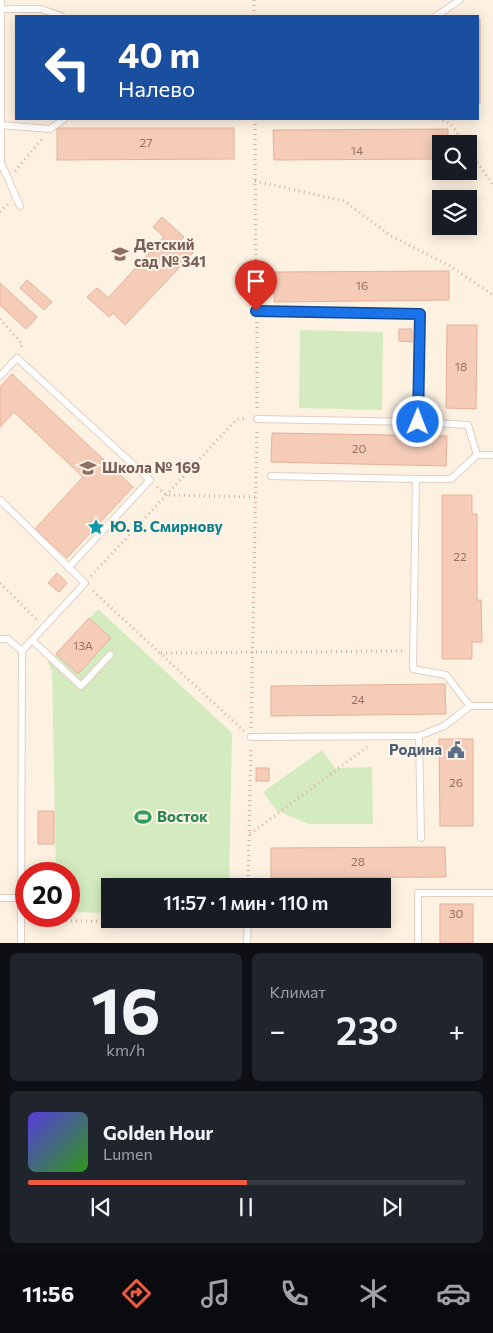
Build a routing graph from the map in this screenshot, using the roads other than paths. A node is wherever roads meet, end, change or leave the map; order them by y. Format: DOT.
graph roads {
  1 [pos="1,0"];
  2 [pos="460,0"];
  3 [pos="1,9"];
  4 [pos="58,15"];
  5 [pos="438,15"];
  6 [pos="63,120"];
  7 [pos="1,125"];
  8 [pos="20,206"];
  9 [pos="256,311"];
  10 [pos="0,376"];
  11 [pos="257,419"];
  12 [pos="418,422"];
  13 [pos="493,455"];
  14 [pos="477,456"];
  15 [pos="271,476"];
  16 [pos="416,479"];
  17 [pos="0,500"];
  18 [pos="68,568"];
  19 [pos="0,639"];
  20 [pos="32,640"];
  21 [pos="22,651"];
  22 [pos="110,655"];
  23 [pos="470,706"];
  24 [pos="493,706"];
  25 [pos="419,736"];
  26 [pos="251,737"];
  27 [pos="421,838"];
  28 [pos="21,862"];
  29 [pos="493,893"];
  30 [pos="0,898"];
  31 [pos="15,898"];
  32 [pos="21,927"];
  33 [pos="248,928"];
  34 [pos="21,943"];
  35 [pos="247,943"];
  36 [pos="418,943"];
  1 -- 3 [label="lane"];
  2 -- 5 [label="lane"];
  3 -- 4 [label="lane"];
  3 -- 7 [label="lane"];
  6 -- 7 [label="lane"];
  7 -- 8 [label="lane"];
  9 -- 12 [label="lane"];
  10 -- 18 [label="lane"];
  11 -- 12 [label="lane"];
  12 -- 14 [label="lane"];
  13 -- 14 [label="lane"];
  14 -- 16 [label="lane"];
  15 -- 16 [label="lane"];
  16 -- 23 [label="lane"];
  17 -- 18 [label="lane"];
  18 -- 20 [label="lane"];
  19 -- 21 [label="lane"];
  20 -- 21 [label="lane"];
  20 -- 22 [label="lane"];
  21 -- 28 [label="lane"];
  23 -- 24 [label="lane"];
  23 -- 25 [label="lane"];
  25 -- 26 [label="lane"];
  25 -- 27 [label="lane"];
  29 -- 36 [label="lane"];
  30 -- 31 [label="lane"];
  32 -- 34 [label="lane"];
  33 -- 35 [label="lane"];
}
